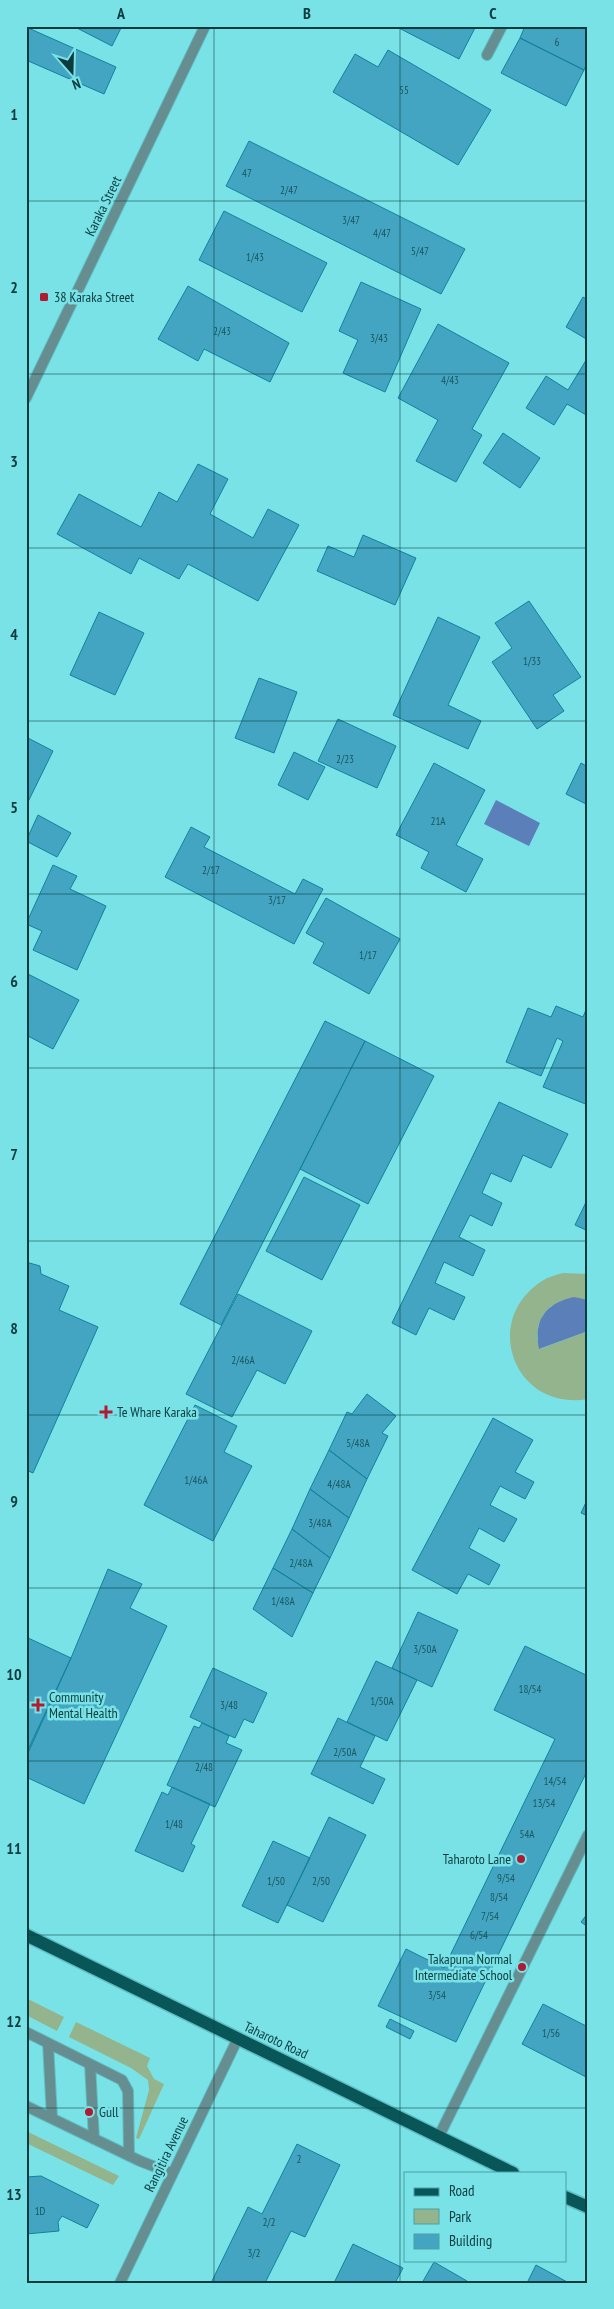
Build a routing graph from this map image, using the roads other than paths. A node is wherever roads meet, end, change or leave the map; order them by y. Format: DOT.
graph roads {
  1 [pos="205,26"];
  2 [pos="502,26"];
  3 [pos="487,55"];
  4 [pos="26,398"];
  5 [pos="588,1835"];
  6 [pos="26,1935"];
  7 [pos="26,2032"];
  8 [pos="238,2038"];
  9 [pos="48,2043"];
  10 [pos="90,2064"];
  11 [pos="26,2106"];
  12 [pos="52,2118"];
  13 [pos="439,2136"];
  14 [pos="94,2138"];
  15 [pos="129,2156"];
  16 [pos="511,2172"];
  17 [pos="172,2173"];
  18 [pos="566,2197"];
  19 [pos="588,2207"];
  20 [pos="120,2283"];
  1 -- 4 [label="street, Karaka Street"];
  2 -- 3 [label="street"];
  5 -- 13 [label="street"];
  6 -- 8 [label="main road, Taharoto Road"];
  7 -- 9 [label="street"];
  8 -- 13 [label="main road, Taharoto Road"];
  8 -- 17 [label="street, Rangitira Avenue"];
  9 -- 10 [label="street"];
  9 -- 12 [label="street"];
  10 -- 14 [label="street"];
  10 -- 15 [label="street"];
  11 -- 12 [label="street"];
  12 -- 14 [label="street"];
  13 -- 16 [label="main road, Taharoto Road"];
  14 -- 15 [label="street"];
  15 -- 17 [label="street"];
  17 -- 20 [label="street, Rangitira Avenue"];
  18 -- 19 [label="main road"];
}
